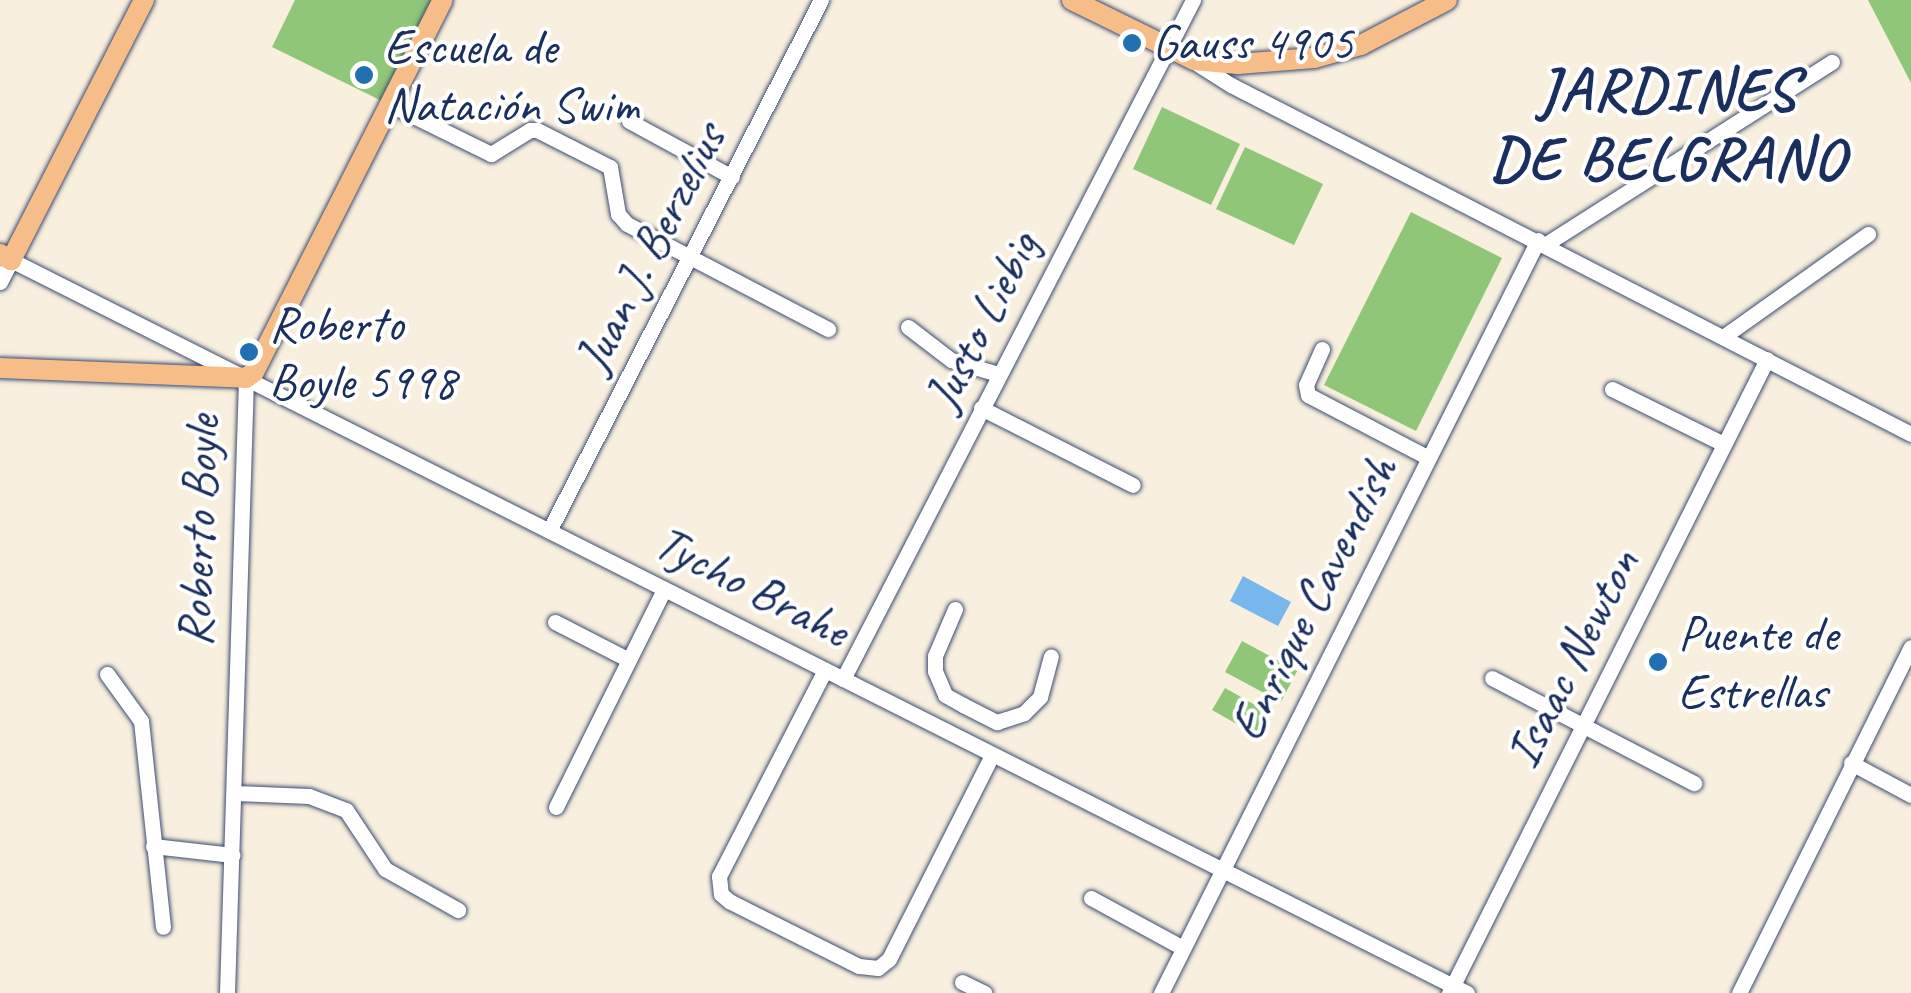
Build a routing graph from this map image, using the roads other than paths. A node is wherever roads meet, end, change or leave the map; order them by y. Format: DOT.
graph roads {
  1 [pos="144,0"];
  2 [pos="442,0"];
  3 [pos="821,0"];
  4 [pos="1072,0"];
  5 [pos="1193,0"];
  6 [pos="1446,0"];
  7 [pos="1177,53"];
  8 [pos="1832,62"];
  9 [pos="1248,64"];
  10 [pos="1255,97"];
  11 [pos="389,104"];
  12 [pos="629,121"];
  13 [pos="732,177"];
  14 [pos="1868,234"];
  15 [pos="1542,242"];
  16 [pos="6,257"];
  17 [pos="690,258"];
  18 [pos="0,282"];
  19 [pos="908,327"];
  20 [pos="828,330"];
  21 [pos="1723,336"];
  22 [pos="1322,349"];
  23 [pos="1767,359"];
  24 [pos="0,368"];
  25 [pos="998,374"];
  26 [pos="246,378"];
  27 [pos="1612,388"];
  28 [pos="982,408"];
  29 [pos="1911,434"];
  30 [pos="1724,444"];
  31 [pos="1429,458"];
  32 [pos="1133,485"];
  33 [pos="550,532"];
  34 [pos="664,589"];
  35 [pos="954,608"];
  36 [pos="555,622"];
  37 [pos="1911,647"];
  38 [pos="1051,656"];
  39 [pos="629,660"];
  40 [pos="825,670"];
  41 [pos="107,674"];
  42 [pos="1492,678"];
  43 [pos="843,679"];
  44 [pos="997,722"];
  45 [pos="1582,726"];
  46 [pos="987,752"];
  47 [pos="1851,762"];
  48 [pos="1694,783"];
  49 [pos="235,794"];
  50 [pos="1911,794"];
  51 [pos="556,807"];
  52 [pos="153,846"];
  53 [pos="232,854"];
  54 [pos="1221,869"];
  55 [pos="1090,898"];
  56 [pos="458,910"];
  57 [pos="162,927"];
  58 [pos="1183,948"];
  59 [pos="962,982"];
  60 [pos="1456,990"];
  61 [pos="227,993"];
  62 [pos="986,993"];
  63 [pos="1161,993"];
  64 [pos="1739,993"];
  1 -- 16 [label="main road"];
  2 -- 11 [label="main road, Roberto Boyle"];
  3 -- 13 [label="street, Juan J. Berzelius"];
  4 -- 7 [label="main road"];
  5 -- 7 [label="street, Justo Liebig"];
  6 -- 9 [label="main road"];
  7 -- 9 [label="main road"];
  7 -- 10 [label="street"];
  7 -- 25 [label="street, Justo Liebig"];
  8 -- 15 [label="street"];
  9 -- 10 [label="street"];
  10 -- 15 [label="street"];
  11 -- 17 [label="street"];
  11 -- 26 [label="main road, Roberto Boyle"];
  12 -- 13 [label="street"];
  13 -- 17 [label="street, Juan J. Berzelius"];
  14 -- 21 [label="street"];
  15 -- 21 [label="street"];
  15 -- 31 [label="street, Enrique Cavendish"];
  16 -- 18 [label="street"];
  16 -- 26 [label="street, Tycho Brahe"];
  17 -- 20 [label="street"];
  17 -- 33 [label="street, Juan J. Berzelius"];
  19 -- 25 [label="street"];
  21 -- 23 [label="street"];
  22 -- 31 [label="street"];
  23 -- 29 [label="street"];
  23 -- 30 [label="street, Isaac Newton"];
  24 -- 26 [label="main road"];
  25 -- 28 [label="street, Justo Liebig"];
  26 -- 33 [label="street, Tycho Brahe"];
  26 -- 49 [label="street, Roberto Boyle"];
  27 -- 30 [label="street"];
  28 -- 32 [label="street"];
  28 -- 43 [label="street, Justo Liebig"];
  30 -- 45 [label="street, Isaac Newton"];
  31 -- 54 [label="street, Enrique Cavendish"];
  33 -- 34 [label="street, Tycho Brahe"];
  34 -- 39 [label="street"];
  34 -- 40 [label="street, Tycho Brahe"];
  35 -- 44 [label="street"];
  36 -- 39 [label="street"];
  37 -- 47 [label="street"];
  38 -- 44 [label="street"];
  39 -- 51 [label="street"];
  40 -- 43 [label="street, Tycho Brahe"];
  40 -- 46 [label="street"];
  41 -- 52 [label="street"];
  42 -- 45 [label="street"];
  43 -- 46 [label="street, Tycho Brahe"];
  44 -- 46 [label="street"];
  45 -- 48 [label="street"];
  45 -- 60 [label="street, Isaac Newton"];
  46 -- 54 [label="street, Tycho Brahe"];
  47 -- 50 [label="street"];
  47 -- 64 [label="street"];
  49 -- 53 [label="street, Roberto Boyle"];
  49 -- 56 [label="street"];
  52 -- 53 [label="street"];
  52 -- 57 [label="street"];
  53 -- 61 [label="street, Roberto Boyle"];
  54 -- 58 [label="street, Enrique Cavendish"];
  54 -- 60 [label="street, Tycho Brahe"];
  55 -- 58 [label="street"];
  58 -- 63 [label="street, Enrique Cavendish"];
  59 -- 62 [label="street"];
}
